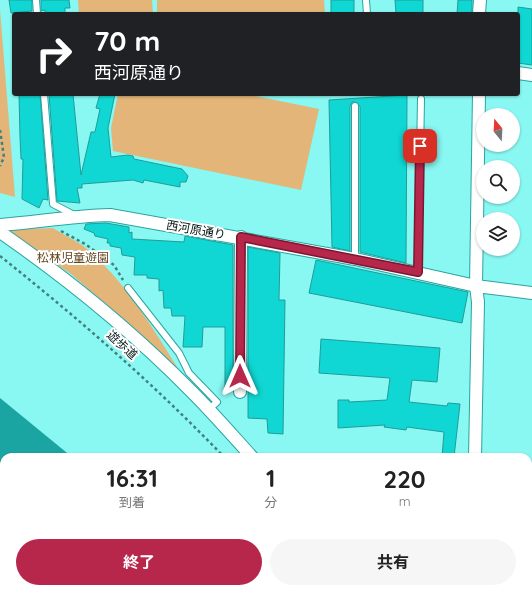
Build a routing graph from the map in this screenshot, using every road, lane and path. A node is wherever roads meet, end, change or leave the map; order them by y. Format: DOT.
graph roads {
  1 [pos="36,0"];
  2 [pos="366,0"];
  3 [pos="480,0"];
  4 [pos="37,12"];
  5 [pos="367,12"];
  6 [pos="480,12"];
  7 [pos="520,73"];
  8 [pos="532,75"];
  9 [pos="44,96"];
  10 [pos="479,96"];
  11 [pos="420,99"];
  12 [pos="355,106"];
  13 [pos="0,130"];
  14 [pos="0,166"];
  15 [pos="76,216"];
  16 [pos="0,225"];
  17 [pos="56,229"];
  18 [pos="0,232"];
  19 [pos="241,237"];
  20 [pos="0,256"];
  21 [pos="355,258"];
  22 [pos="418,272"];
  23 [pos="476,286"];
  24 [pos="128,288"];
  25 [pos="532,293"];
  26 [pos="240,392"];
  27 [pos="208,410"];
  28 [pos="220,453"];
  29 [pos="248,453"];
  30 [pos="474,453"];
  1 -- 4 [label="lane"];
  2 -- 5 [label="lane"];
  3 -- 6 [label="street"];
  7 -- 8 [label="street"];
  9 -- 15 [label="lane"];
  10 -- 23 [label="street"];
  11 -- 22 [label="lane"];
  12 -- 21 [label="lane"];
  13 -- 14 [label="path"];
  15 -- 16 [label="street, 西河原通り"];
  15 -- 19 [label="street, 西河原通り"];
  17 -- 24 [label="path"];
  18 -- 27 [label="street"];
  19 -- 21 [label="street, 西河原通り"];
  19 -- 26 [label="street"];
  20 -- 28 [label="path, 遊歩道"];
  21 -- 22 [label="street, 西河原通り"];
  22 -- 23 [label="street, 西河原通り"];
  23 -- 25 [label="street, 西河原通り"];
  23 -- 30 [label="street"];
  24 -- 27 [label="lane"];
  27 -- 29 [label="street"];
}
